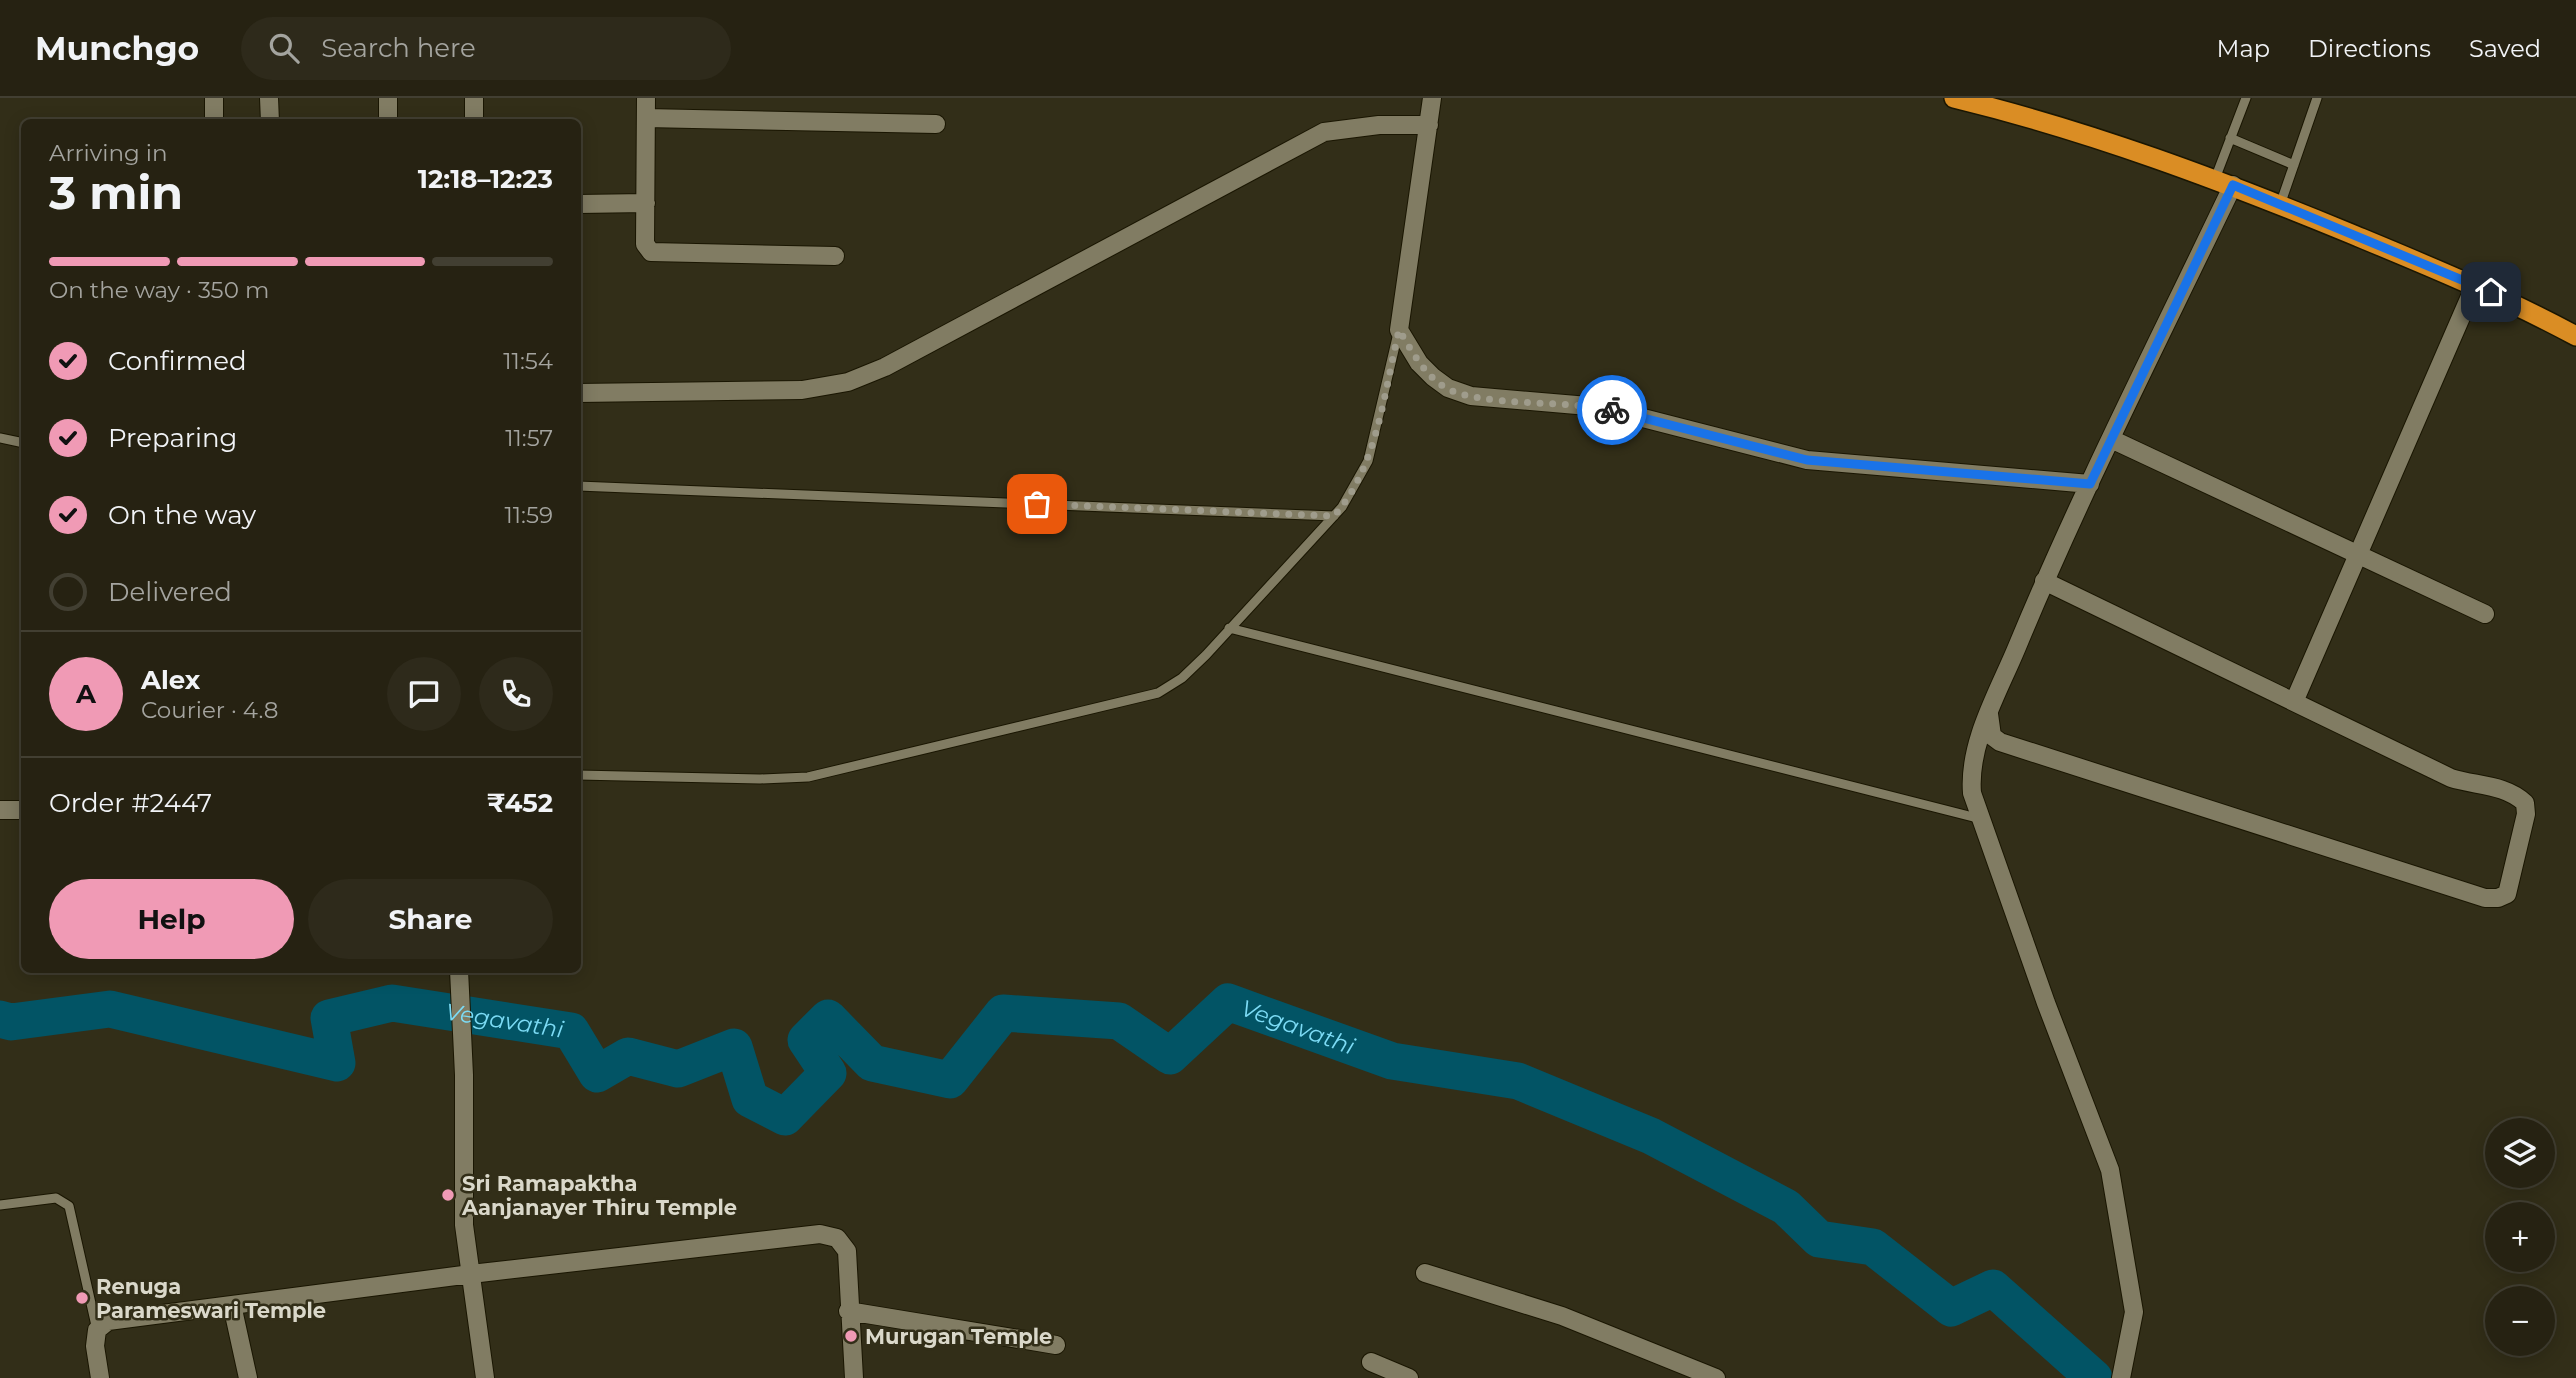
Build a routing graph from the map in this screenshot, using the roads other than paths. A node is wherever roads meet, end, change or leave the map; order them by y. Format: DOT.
graph roads {
  1 [pos="214,98"];
  2 [pos="269,98"];
  3 [pos="388,98"];
  4 [pos="474,98"];
  5 [pos="646,98"];
  6 [pos="1432,98"];
  7 [pos="1954,98"];
  8 [pos="2246,98"];
  9 [pos="2317,98"];
  10 [pos="646,118"];
  11 [pos="214,119"];
  12 [pos="270,119"];
  13 [pos="388,119"];
  14 [pos="474,119"];
  15 [pos="936,124"];
  16 [pos="1429,125"];
  17 [pos="2231,138"];
  18 [pos="2294,165"];
  19 [pos="2224,182"];
  20 [pos="646,203"];
  21 [pos="581,204"];
  22 [pos="2280,205"];
  23 [pos="835,256"];
  24 [pos="2475,285"];
  25 [pos="1399,330"];
  26 [pos="2576,336"];
  27 [pos="581,393"];
  28 [pos="0,438"];
  29 [pos="2111,439"];
  30 [pos="21,442"];
  31 [pos="2090,484"];
  32 [pos="581,486"];
  33 [pos="1334,516"];
  34 [pos="2358,555"];
  35 [pos="2044,581"];
  36 [pos="2485,614"];
  37 [pos="1228,628"];
  38 [pos="2294,702"];
  39 [pos="1989,714"];
  40 [pos="581,775"];
  41 [pos="0,810"];
  42 [pos="21,810"];
  43 [pos="1981,819"];
  44 [pos="459,973"];
  45 [pos="0,1205"];
  46 [pos="1425,1273"];
  47 [pos="471,1274"];
  48 [pos="232,1304"];
  49 [pos="848,1311"];
  50 [pos="97,1330"];
  51 [pos="1056,1345"];
  52 [pos="1371,1362"];
  53 [pos="100,1378"];
  54 [pos="248,1378"];
  55 [pos="485,1378"];
  56 [pos="854,1378"];
  57 [pos="1409,1378"];
  58 [pos="1716,1378"];
  59 [pos="2121,1378"];
  1 -- 11 [label="street"];
  2 -- 12 [label="street"];
  3 -- 13 [label="street"];
  4 -- 14 [label="street"];
  5 -- 10 [label="street"];
  6 -- 16 [label="street"];
  7 -- 19 [label="highway"];
  8 -- 17 [label="lane"];
  9 -- 18 [label="lane"];
  10 -- 15 [label="street"];
  10 -- 20 [label="street"];
  16 -- 25 [label="street"];
  16 -- 27 [label="street"];
  17 -- 18 [label="lane"];
  17 -- 19 [label="lane"];
  18 -- 22 [label="lane"];
  19 -- 22 [label="highway"];
  19 -- 29 [label="street"];
  20 -- 21 [label="street"];
  20 -- 23 [label="street"];
  22 -- 24 [label="highway"];
  24 -- 26 [label="highway"];
  24 -- 34 [label="street"];
  25 -- 31 [label="street"];
  25 -- 33 [label="lane"];
  28 -- 30 [label="lane"];
  29 -- 31 [label="street"];
  29 -- 34 [label="street"];
  31 -- 35 [label="street"];
  32 -- 33 [label="lane"];
  33 -- 37 [label="lane"];
  34 -- 36 [label="street"];
  34 -- 38 [label="street"];
  35 -- 38 [label="street"];
  35 -- 39 [label="street"];
  37 -- 40 [label="lane"];
  37 -- 43 [label="lane"];
  38 -- 39 [label="street"];
  39 -- 43 [label="street"];
  41 -- 42 [label="street"];
  43 -- 59 [label="street"];
  44 -- 47 [label="street"];
  45 -- 50 [label="lane"];
  46 -- 58 [label="street"];
  47 -- 48 [label="street"];
  47 -- 49 [label="street"];
  47 -- 55 [label="street"];
  48 -- 50 [label="street"];
  48 -- 54 [label="street"];
  49 -- 51 [label="street"];
  49 -- 56 [label="street"];
  50 -- 53 [label="street"];
  52 -- 57 [label="street"];
}
